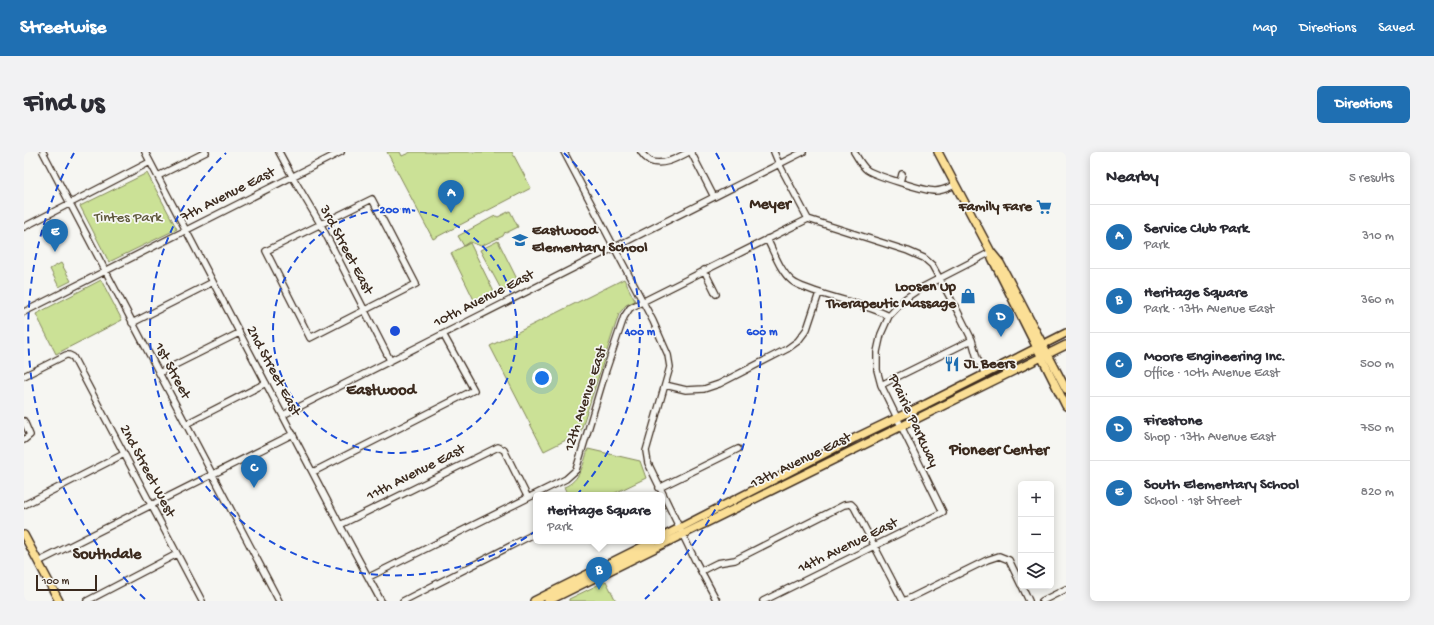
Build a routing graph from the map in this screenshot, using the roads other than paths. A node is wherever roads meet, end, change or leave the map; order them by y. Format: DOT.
graph roads {
  1 [pos="43,152"];
  2 [pos="145,152"];
  3 [pos="206,152"];
  4 [pos="279,152"];
  5 [pos="341,152"];
  6 [pos="564,152"];
  7 [pos="641,152"];
  8 [pos="690,152"];
  9 [pos="774,152"];
  10 [pos="803,152"];
  11 [pos="854,152"];
  12 [pos="938,152"];
  13 [pos="150,162"];
  14 [pos="779,164"];
  15 [pos="902,174"];
  16 [pos="158,176"];
  17 [pos="292,176"];
  18 [pos="900,182"];
  19 [pos="955,185"];
  20 [pos="714,197"];
  21 [pos="70,203"];
  22 [pos="808,219"];
  23 [pos="321,225"];
  24 [pos="24,227"];
  25 [pos="186,230"];
  26 [pos="767,239"];
  27 [pos="614,247"];
  28 [pos="991,252"];
  29 [pos="704,270"];
  30 [pos="105,272"];
  31 [pos="940,278"];
  32 [pos="213,282"];
  33 [pos="819,293"];
  34 [pos="716,294"];
  35 [pos="643,301"];
  36 [pos="364,310"];
  37 [pos="24,311"];
  38 [pos="889,316"];
  39 [pos="132,322"];
  40 [pos="239,333"];
  41 [pos="1066,333"];
  42 [pos="443,334"];
  43 [pos="972,340"];
  44 [pos="1066,345"];
  45 [pos="1040,347"];
  46 [pos="1045,355"];
  47 [pos="390,360"];
  48 [pos="159,373"];
  49 [pos="985,374"];
  50 [pos="24,376"];
  51 [pos="266,383"];
  52 [pos="665,385"];
  53 [pos="881,385"];
  54 [pos="1066,389"];
  55 [pos="1066,406"];
  56 [pos="283,415"];
  57 [pos="897,418"];
  58 [pos="24,421"];
  59 [pos="186,424"];
  60 [pos="901,426"];
  61 [pos="293,434"];
  62 [pos="24,440"];
  63 [pos="738,449"];
  64 [pos="124,454"];
  65 [pos="313,472"];
  66 [pos="213,474"];
  67 [pos="659,488"];
  68 [pos="540,492"];
  69 [pos="661,492"];
  70 [pos="533,496"];
  71 [pos="528,498"];
  72 [pos="665,500"];
  73 [pos="24,505"];
  74 [pos="151,505"];
  75 [pos="944,512"];
  76 [pos="340,525"];
  77 [pos="681,532"];
  78 [pos="24,535"];
  79 [pos="533,535"];
  80 [pos="665,536"];
  81 [pos="665,540"];
  82 [pos="648,544"];
  83 [pos="658,544"];
  84 [pos="874,546"];
  85 [pos="177,554"];
  86 [pos="38,562"];
  87 [pos="701,571"];
  88 [pos="369,577"];
  89 [pos="1018,579"];
  90 [pos="1023,589"];
  91 [pos="1066,589"];
  92 [pos="59,601"];
  93 [pos="87,601"];
  94 [pos="202,601"];
  95 [pos="279,601"];
  96 [pos="381,601"];
  97 [pos="404,601"];
  98 [pos="534,601"];
  99 [pos="548,601"];
  100 [pos="717,601"];
  101 [pos="763,601"];
  102 [pos="904,601"];
  103 [pos="1029,601"];
  104 [pos="1042,601"];
  1 -- 21 [label="street, 1st Street"];
  2 -- 13 [label="street, 2nd Street East"];
  3 -- 16 [label="street"];
  4 -- 17 [label="street, 3rd Street East"];
  5 -- 17 [label="street, 7th Avenue East"];
  6 -- 27 [label="street"];
  7 -- 8 [label="street"];
  8 -- 20 [label="street"];
  9 -- 14 [label="street"];
  10 -- 14 [label="street, 10th Avenue East"];
  11 -- 18 [label="street"];
  12 -- 19 [label="main road"];
  13 -- 16 [label="street, 2nd Street East"];
  13 -- 21 [label="street"];
  14 -- 20 [label="street, 10th Avenue East"];
  14 -- 22 [label="street"];
  15 -- 18 [label="street"];
  16 -- 25 [label="street, 2nd Street East"];
  17 -- 23 [label="street, 3rd Street East"];
  17 -- 25 [label="street, 7th Avenue East"];
  18 -- 19 [label="street"];
  19 -- 28 [label="main road"];
  20 -- 27 [label="street, 10th Avenue East"];
  21 -- 24 [label="street"];
  21 -- 30 [label="street, 1st Street"];
  22 -- 26 [label="street, 12th Avenue East"];
  22 -- 31 [label="street"];
  23 -- 36 [label="street, 3rd Street East"];
  23 -- 36 [label="street"];
  23 -- 36 [label="street"];
  25 -- 30 [label="street, 7th Avenue East"];
  25 -- 32 [label="street, 2nd Street East"];
  26 -- 29 [label="street, 12th Avenue East"];
  26 -- 33 [label="street"];
  27 -- 35 [label="street"];
  27 -- 42 [label="street, 10th Avenue East"];
  28 -- 31 [label="street, Prairie Parkway"];
  28 -- 45 [label="main road"];
  29 -- 34 [label="street"];
  29 -- 35 [label="street, 12th Avenue East"];
  30 -- 37 [label="street, 7th Avenue East"];
  30 -- 39 [label="street, 1st Street"];
  31 -- 38 [label="street, Prairie Parkway"];
  31 -- 43 [label="street"];
  32 -- 39 [label="street"];
  32 -- 40 [label="street, 2nd Street East"];
  33 -- 38 [label="street"];
  33 -- 52 [label="street"];
  35 -- 52 [label="street"];
  35 -- 68 [label="street, 12th Avenue East"];
  36 -- 47 [label="street, 3rd Street East"];
  38 -- 53 [label="street, Prairie Parkway"];
  39 -- 48 [label="street, 1st Street"];
  40 -- 48 [label="street"];
  40 -- 51 [label="street, 2nd Street East"];
  41 -- 45 [label="main road, 13th Avenue East"];
  42 -- 47 [label="street, 10th Avenue East"];
  42 -- 65 [label="street"];
  43 -- 49 [label="street"];
  43 -- 53 [label="street"];
  44 -- 46 [label="main road, 13th Avenue East"];
  45 -- 46 [label="main road"];
  45 -- 49 [label="main road, 13th Avenue East"];
  46 -- 54 [label="main road"];
  46 -- 55 [label="main road"];
  46 -- 60 [label="main road, 13th Avenue East"];
  47 -- 56 [label="street, 10th Avenue East"];
  48 -- 59 [label="street, 1st Street"];
  49 -- 57 [label="main road, 13th Avenue East"];
  50 -- 64 [label="street, 2nd Street West"];
  51 -- 56 [label="street, 2nd Street East"];
  51 -- 59 [label="street"];
  52 -- 67 [label="street"];
  53 -- 57 [label="street, Prairie Parkway"];
  56 -- 61 [label="street, 2nd Street East"];
  57 -- 60 [label="street, Prairie Parkway"];
  57 -- 77 [label="main road, 13th Avenue East"];
  58 -- 62 [label="street"];
  59 -- 66 [label="street, 1st Street"];
  60 -- 75 [label="street, Prairie Parkway"];
  60 -- 77 [label="main road, 13th Avenue East"];
  61 -- 65 [label="street, 2nd Street East"];
  61 -- 66 [label="street"];
  63 -- 67 [label="street"];
  64 -- 73 [label="street"];
  64 -- 74 [label="street, 2nd Street West"];
  65 -- 76 [label="street, 2nd Street East"];
  66 -- 74 [label="street"];
  66 -- 95 [label="street, 1st Street"];
  67 -- 69 [label="street"];
  70 -- 71 [label="street, 12th Avenue East"];
  71 -- 76 [label="street, 11th Avenue East"];
  71 -- 88 [label="street, 12th Avenue East"];
  72 -- 77 [label="street"];
  74 -- 85 [label="street, 2nd Street West"];
  74 -- 86 [label="street"];
  75 -- 84 [label="street, 14th Avenue East"];
  76 -- 88 [label="street, 2nd Street East"];
  77 -- 80 [label="main road, 13th Avenue East"];
  77 -- 81 [label="main road, 13th Avenue East"];
  77 -- 87 [label="street"];
  78 -- 86 [label="main road"];
  79 -- 97 [label="street"];
  82 -- 98 [label="main road"];
  83 -- 99 [label="main road, 13th Avenue East"];
  84 -- 87 [label="street"];
  84 -- 101 [label="street, 14th Avenue East"];
  84 -- 102 [label="street"];
  85 -- 93 [label="street"];
  85 -- 94 [label="street, 2nd Street West"];
  86 -- 92 [label="main road"];
  87 -- 100 [label="street"];
  88 -- 96 [label="street, 2nd Street East"];
  89 -- 102 [label="street"];
  90 -- 103 [label="street"];
  91 -- 104 [label="street"];
}
